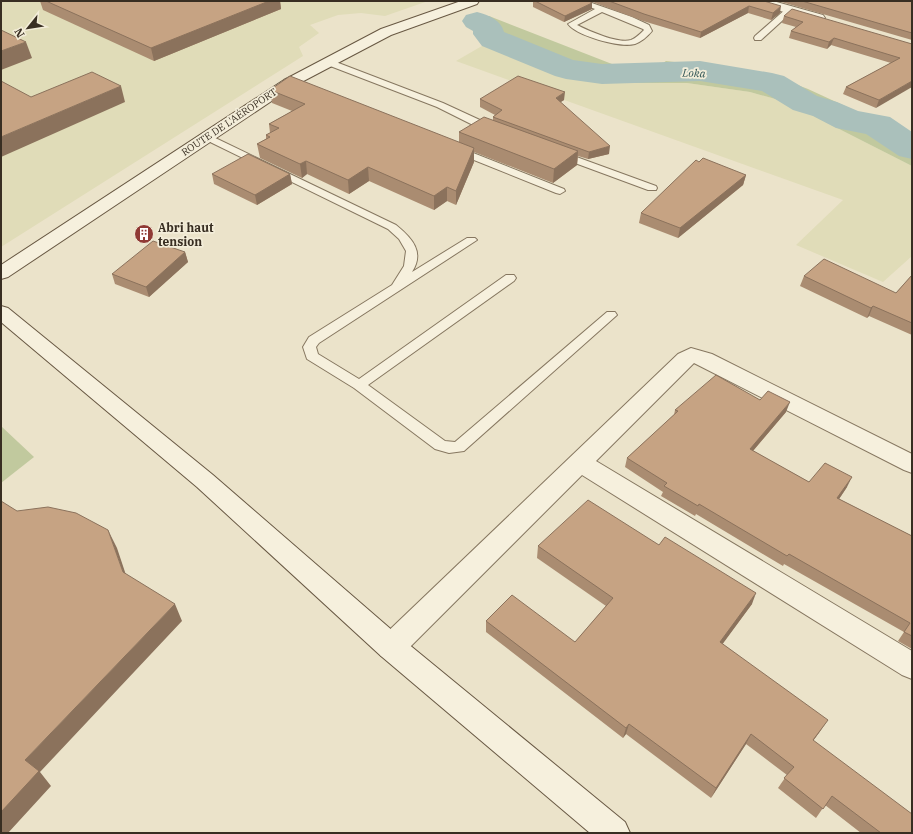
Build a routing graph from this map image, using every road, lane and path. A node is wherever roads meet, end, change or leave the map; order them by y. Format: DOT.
graph roads {
  1 [pos="473,1"];
  2 [pos="579,1"];
  3 [pos="760,1"];
  4 [pos="600,10"];
  5 [pos="790,10"];
  6 [pos="828,21"];
  7 [pos="758,38"];
  8 [pos="328,62"];
  9 [pos="289,83"];
  10 [pos="303,89"];
  11 [pos="504,133"];
  12 [pos="207,137"];
  13 [pos="450,147"];
  14 [pos="548,150"];
  15 [pos="652,188"];
  16 [pos="560,191"];
  17 [pos="471,240"];
  18 [pos="1,273"];
  19 [pos="510,278"];
  20 [pos="396,289"];
  21 [pos="1,312"];
  22 [pos="611,315"];
  23 [pos="359,385"];
  24 [pos="580,463"];
  25 [pos="912,464"];
  26 [pos="391,647"];
  27 [pos="912,666"];
  28 [pos="614,833"];
  1 -- 8 [label="street, ROUTE DE L'AÉROPORT"];
  2 -- 4 [label="lane"];
  3 -- 5 [label="street"];
  4 -- 4 [label="lane"];
  5 -- 6 [label="street"];
  5 -- 7 [label="lane"];
  8 -- 9 [label="street, ROUTE DE L'AÉROPORT"];
  8 -- 11 [label="lane"];
  9 -- 10 [label="lane"];
  9 -- 12 [label="street, ROUTE DE L'AÉROPORT"];
  12 -- 18 [label="street, ROUTE DE L'AÉROPORT"];
  12 -- 20 [label="lane"];
  13 -- 16 [label="lane"];
  14 -- 15 [label="lane"];
  17 -- 20 [label="lane"];
  19 -- 23 [label="lane"];
  20 -- 23 [label="lane"];
  21 -- 26 [label="street"];
  22 -- 23 [label="lane"];
  24 -- 25 [label="street"];
  24 -- 26 [label="street"];
  24 -- 27 [label="street"];
  26 -- 28 [label="street"];
}
